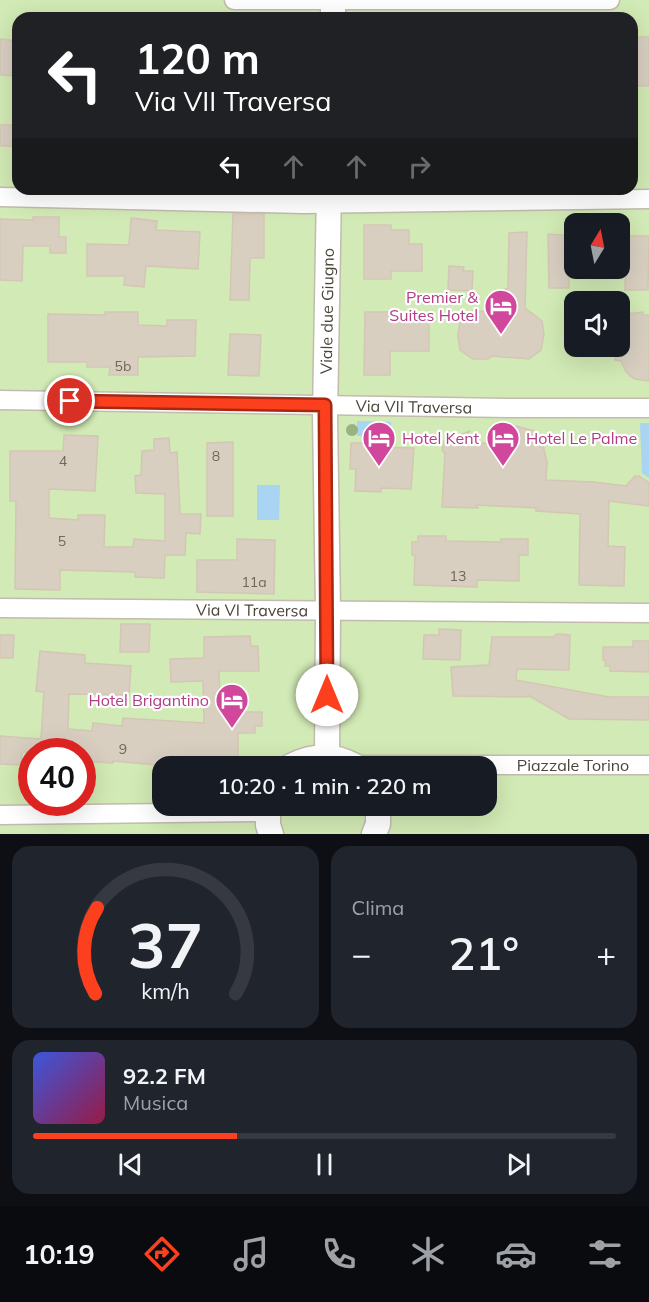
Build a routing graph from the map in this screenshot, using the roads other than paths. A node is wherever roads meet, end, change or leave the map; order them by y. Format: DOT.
graph roads {
  1 [pos="234,0"];
  2 [pos="333,0"];
  3 [pos="610,0"];
  4 [pos="329,196"];
  5 [pos="0,197"];
  6 [pos="649,200"];
  7 [pos="0,400"];
  8 [pos="325,405"];
  9 [pos="649,408"];
  10 [pos="0,608"];
  11 [pos="328,610"];
  12 [pos="649,613"];
  13 [pos="327,756"];
  14 [pos="649,765"];
  15 [pos="497,766"];
  16 [pos="0,815"];
  17 [pos="378,816"];
  18 [pos="269,817"];
  19 [pos="374,834"];
  1 -- 2 [label="street"];
  2 -- 3 [label="street"];
  4 -- 5 [label="street"];
  4 -- 6 [label="street"];
  4 -- 8 [label="street, Viale due Giugno"];
  7 -- 8 [label="street, Via VII Traversa"];
  8 -- 9 [label="street, Via VII Traversa"];
  8 -- 11 [label="street, Viale due Giugno"];
  10 -- 11 [label="street, Via VI Traversa"];
  11 -- 12 [label="street, Via VI Traversa"];
  11 -- 13 [label="street, Viale due Giugno"];
  14 -- 15 [label="street, Piazzale Torino"];
  16 -- 18 [label="street"];
  17 -- 19 [label="street"];
}
